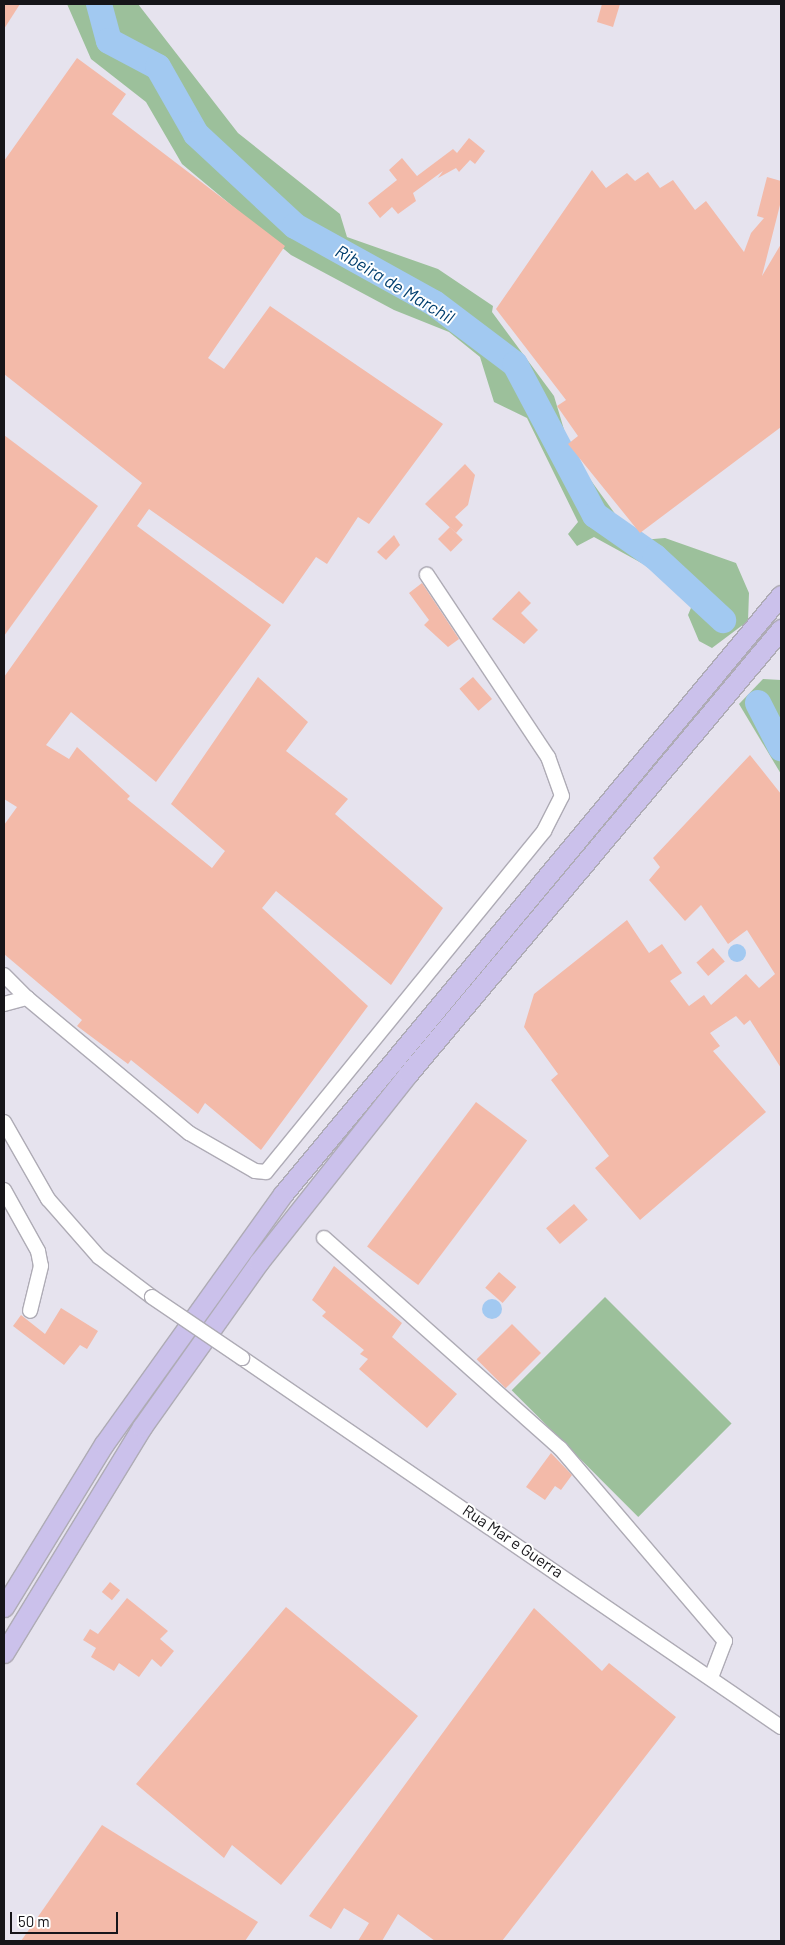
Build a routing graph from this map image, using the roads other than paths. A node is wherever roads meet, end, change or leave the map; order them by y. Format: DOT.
graph roads {
  1 [pos="427,574"];
  2 [pos="781,595"];
  3 [pos="781,628"];
  4 [pos="4,974"];
  5 [pos="27,998"];
  6 [pos="4,1004"];
  7 [pos="4,1108"];
  8 [pos="4,1121"];
  9 [pos="4,1190"];
  10 [pos="324,1238"];
  11 [pos="30,1311"];
  12 [pos="4,1607"];
  13 [pos="4,1653"];
  14 [pos="711,1677"];
  15 [pos="781,1727"];
  1 -- 5 [label="street"];
  2 -- 12 [label="main road"];
  3 -- 13 [label="main road"];
  4 -- 5 [label="street"];
  5 -- 6 [label="street"];
  7 -- 8 [label="street"];
  8 -- 14 [label="street, Rua Mar e Guerra, bridge"];
  9 -- 11 [label="street"];
  10 -- 14 [label="street"];
  14 -- 15 [label="street, Rua Mar e Guerra"];
}
